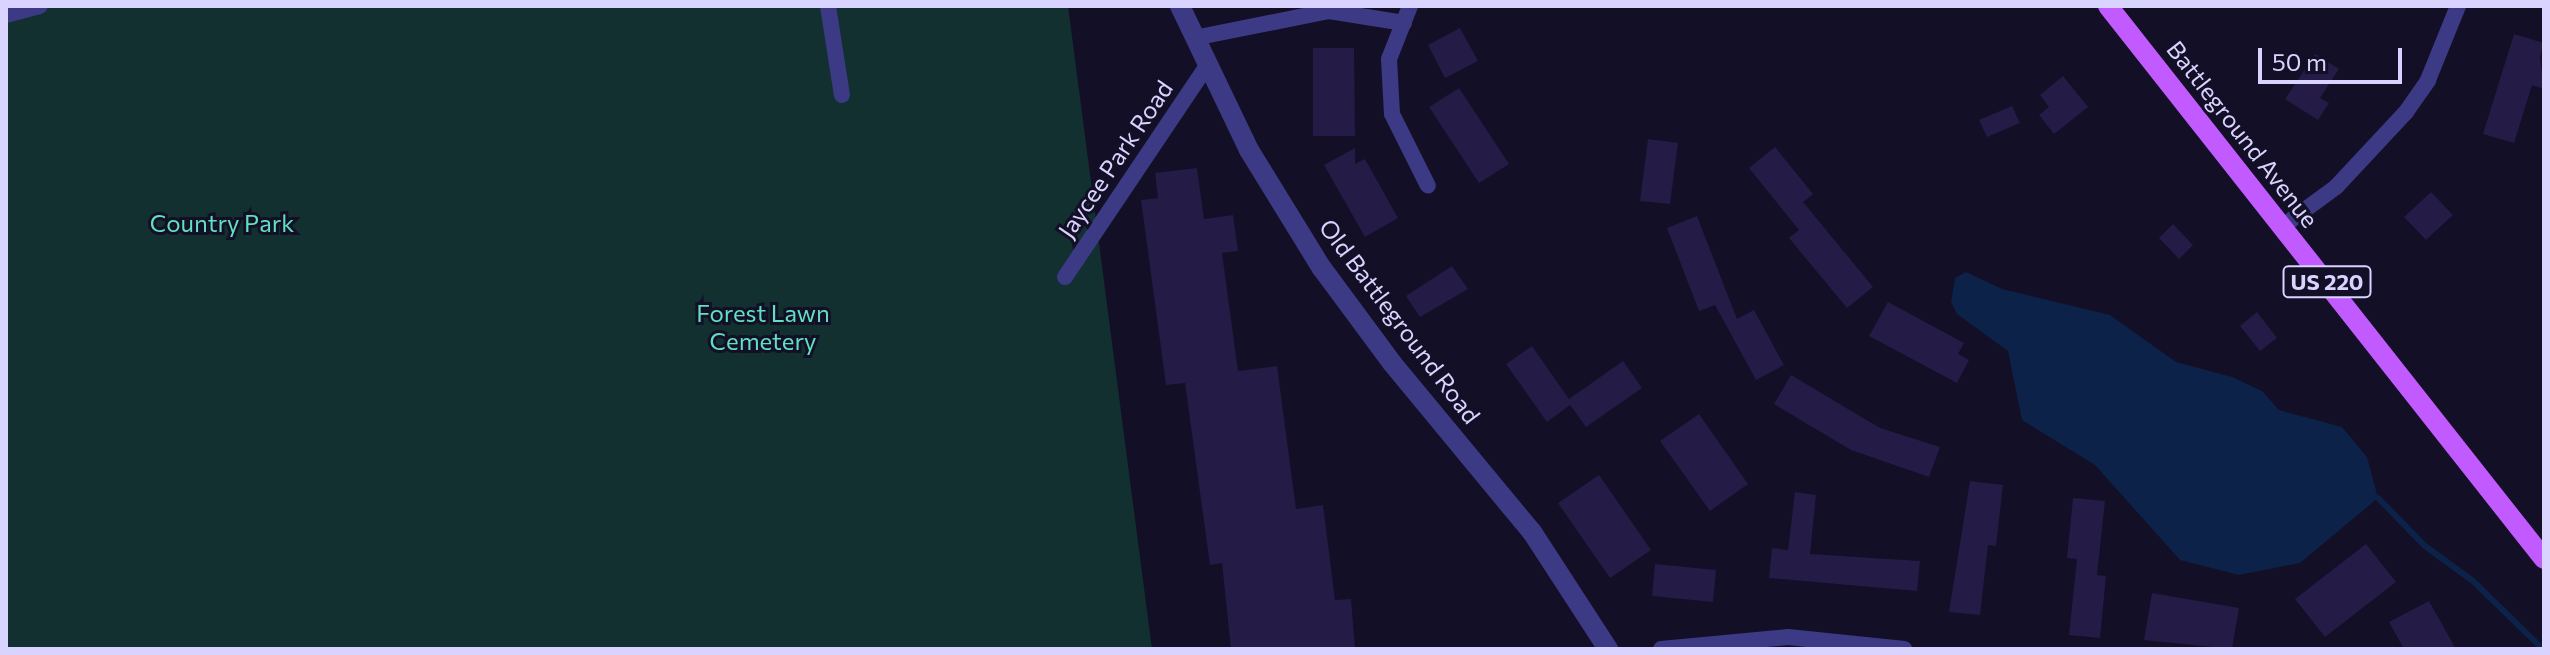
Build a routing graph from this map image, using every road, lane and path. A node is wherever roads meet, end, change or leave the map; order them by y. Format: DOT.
graph roads {
  1 [pos="40,6"];
  2 [pos="828,6"];
  3 [pos="1180,6"];
  4 [pos="1410,6"];
  5 [pos="2108,6"];
  6 [pos="2458,6"];
  7 [pos="6,15"];
  8 [pos="1404,23"];
  9 [pos="1194,38"];
  10 [pos="1206,67"];
  11 [pos="842,95"];
  12 [pos="1428,186"];
  13 [pos="2283,226"];
  14 [pos="1065,277"];
  15 [pos="2544,559"];
  16 [pos="1608,649"];
  17 [pos="1661,649"];
  18 [pos="1904,649"];
  1 -- 7 [label="street"];
  2 -- 11 [label="street"];
  3 -- 9 [label="street, Old Battleground Road"];
  4 -- 8 [label="street"];
  5 -- 13 [label="main road, Battleground Avenue / US 220"];
  6 -- 13 [label="street"];
  8 -- 9 [label="street"];
  8 -- 12 [label="street"];
  9 -- 10 [label="street, Old Battleground Road"];
  10 -- 14 [label="street, Jaycee Park Road"];
  10 -- 16 [label="street, Old Battleground Road"];
  13 -- 15 [label="main road, Battleground Avenue / US 220"];
  17 -- 18 [label="street"];
}
